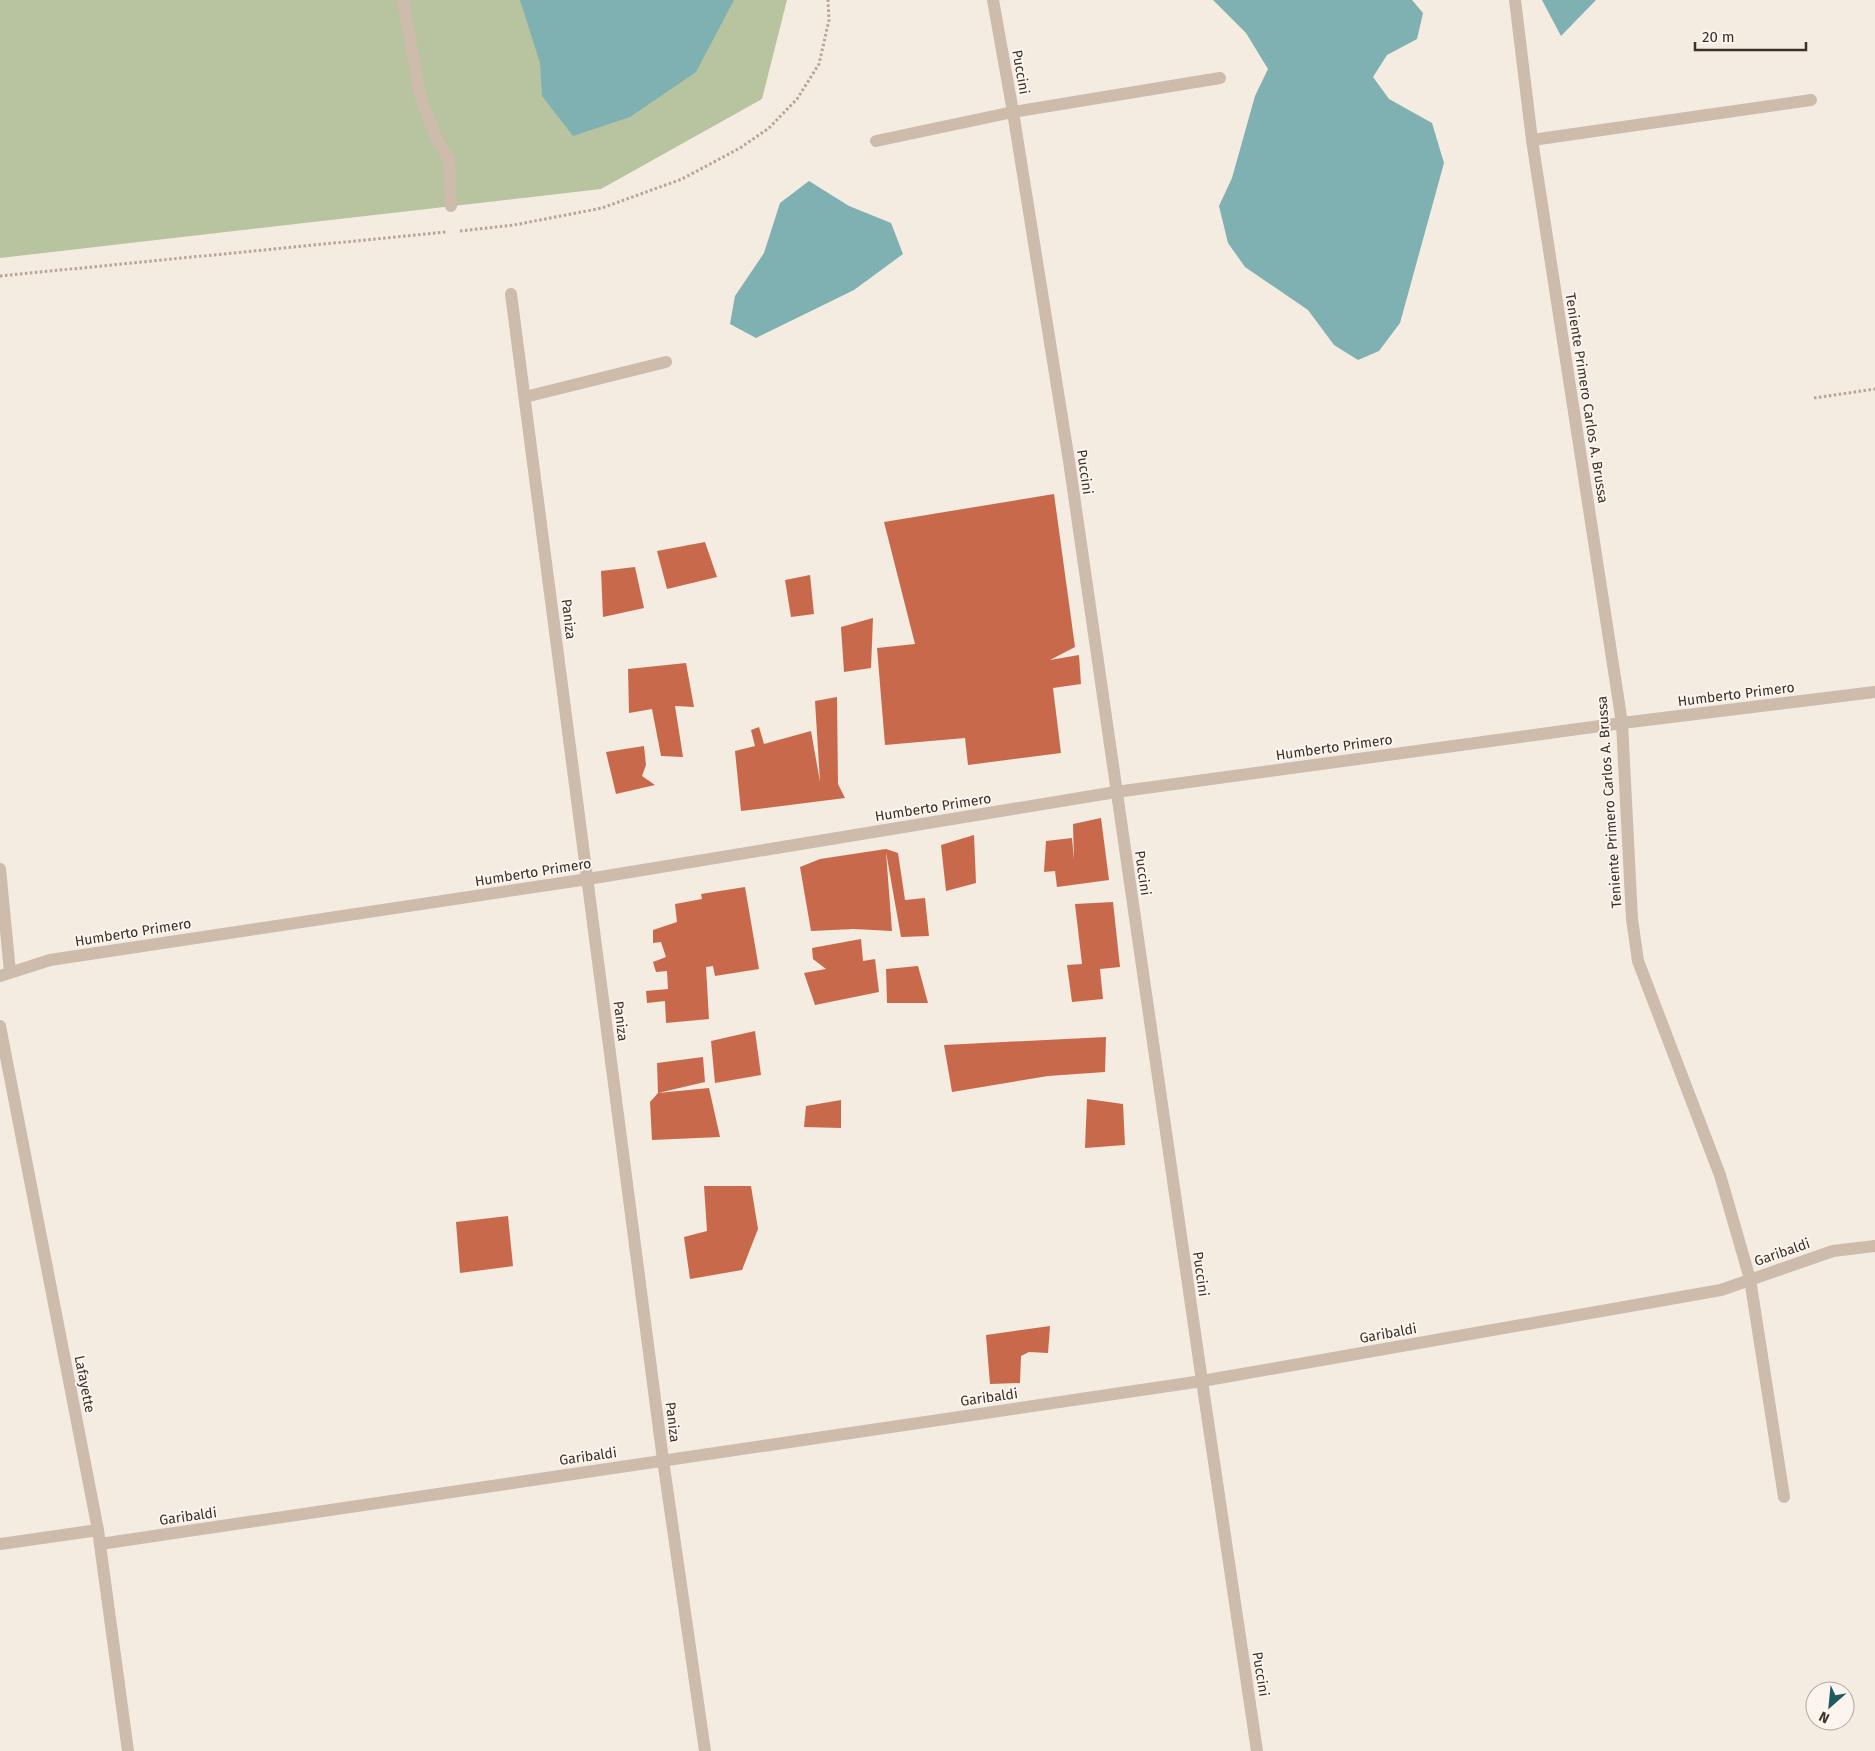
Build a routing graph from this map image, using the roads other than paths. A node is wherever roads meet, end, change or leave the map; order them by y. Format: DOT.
graph roads {
  1 [pos="403,0"];
  2 [pos="993,0"];
  3 [pos="1515,0"];
  4 [pos="1220,78"];
  5 [pos="1811,100"];
  6 [pos="1013,112"];
  7 [pos="1532,140"];
  8 [pos="876,141"];
  9 [pos="451,206"];
  10 [pos="511,294"];
  11 [pos="666,362"];
  12 [pos="525,397"];
  13 [pos="1875,692"];
  14 [pos="1622,723"];
  15 [pos="1116,792"];
  16 [pos="0,869"];
  17 [pos="588,879"];
  18 [pos="5,974"];
  19 [pos="0,1026"];
  20 [pos="1875,1246"];
  21 [pos="1750,1279"];
  22 [pos="1202,1380"];
  23 [pos="663,1460"];
  24 [pos="1784,1497"];
  25 [pos="98,1530"];
  26 [pos="0,1544"];
  27 [pos="100,1544"];
  28 [pos="128,1751"];
  29 [pos="705,1751"];
  30 [pos="1257,1751"];
  1 -- 9 [label="street"];
  2 -- 6 [label="street, Puccini"];
  3 -- 7 [label="street, Teniente Primero Carlos A. Brussa"];
  4 -- 6 [label="street"];
  5 -- 7 [label="street"];
  6 -- 8 [label="street"];
  6 -- 15 [label="street, Puccini"];
  7 -- 14 [label="street, Teniente Primero Carlos A. Brussa"];
  10 -- 12 [label="street, Paniza"];
  11 -- 12 [label="street"];
  12 -- 17 [label="street, Paniza"];
  13 -- 14 [label="street, Humberto Primero"];
  14 -- 15 [label="street, Humberto Primero"];
  14 -- 21 [label="street, Teniente Primero Carlos A. Brussa"];
  15 -- 17 [label="street, Humberto Primero"];
  15 -- 22 [label="street, Puccini"];
  16 -- 18 [label="street"];
  17 -- 18 [label="street, Humberto Primero"];
  17 -- 23 [label="street, Paniza"];
  19 -- 25 [label="street, Lafayette"];
  20 -- 21 [label="street, Garibaldi"];
  21 -- 22 [label="street, Garibaldi"];
  21 -- 24 [label="street, Teniente Primero Carlos A. Brussa"];
  22 -- 23 [label="street, Garibaldi"];
  22 -- 30 [label="street, Puccini"];
  23 -- 27 [label="street, Garibaldi"];
  23 -- 29 [label="street, Paniza"];
  25 -- 26 [label="street"];
  25 -- 27 [label="street, Lafayette"];
  27 -- 28 [label="street, Lafayette"];
}
